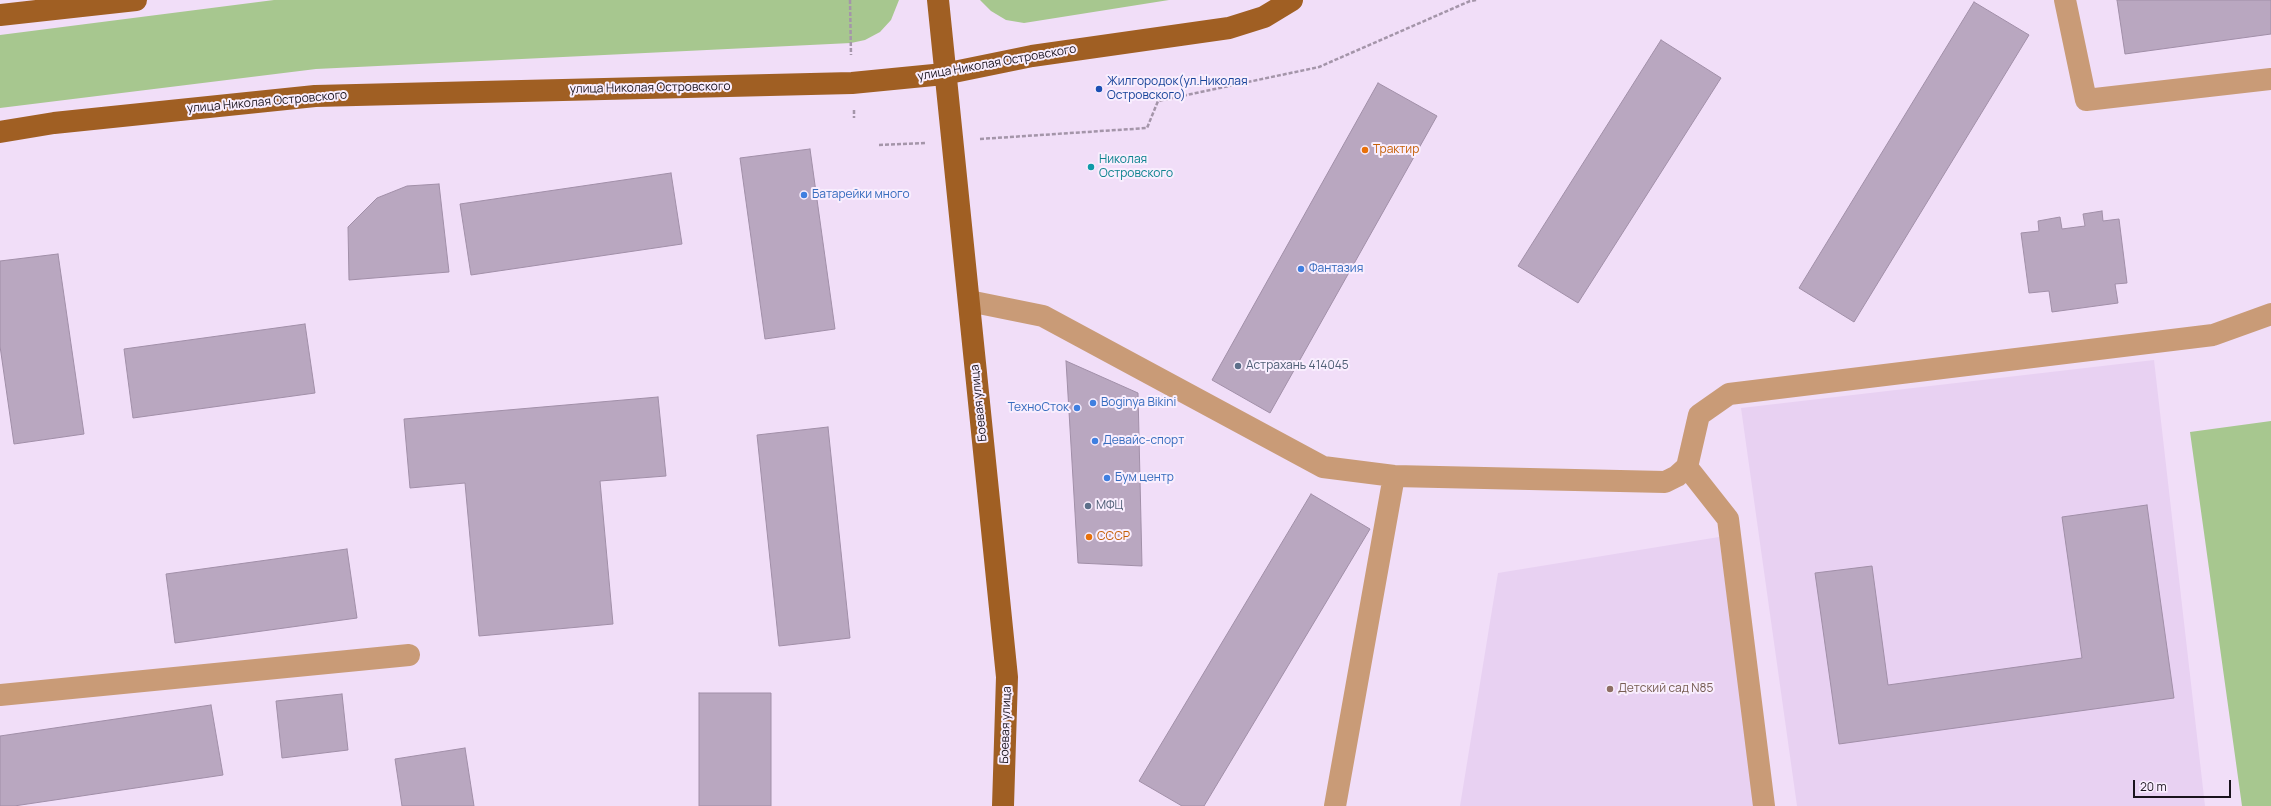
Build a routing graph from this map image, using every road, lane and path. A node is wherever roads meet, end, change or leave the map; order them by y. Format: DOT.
graph roads {
  1 [pos="136,0"];
  2 [pos="850,0"];
  3 [pos="938,0"];
  4 [pos="1291,0"];
  5 [pos="1477,0"];
  6 [pos="2065,0"];
  7 [pos="0,15"];
  8 [pos="851,42"];
  9 [pos="944,74"];
  10 [pos="2271,79"];
  11 [pos="0,132"];
  12 [pos="1046,136"];
  13 [pos="969,301"];
  14 [pos="2271,314"];
  15 [pos="1687,467"];
  16 [pos="1394,476"];
  17 [pos="409,655"];
  18 [pos="0,695"];
  19 [pos="1003,806"];
  20 [pos="1335,806"];
  21 [pos="1764,806"];
  1 -- 7 [label="main road"];
  2 -- 8 [label="path"];
  3 -- 9 [label="main road, Боевая улица"];
  4 -- 9 [label="main road, улица Николая Островского"];
  5 -- 12 [label="path"];
  6 -- 10 [label="street"];
  9 -- 11 [label="main road, улица Николая Островского"];
  9 -- 13 [label="main road, Боевая улица"];
  13 -- 16 [label="street"];
  13 -- 19 [label="main road, Боевая улица"];
  14 -- 15 [label="street"];
  15 -- 16 [label="street"];
  15 -- 21 [label="street"];
  16 -- 20 [label="street"];
  17 -- 18 [label="street"];
}
